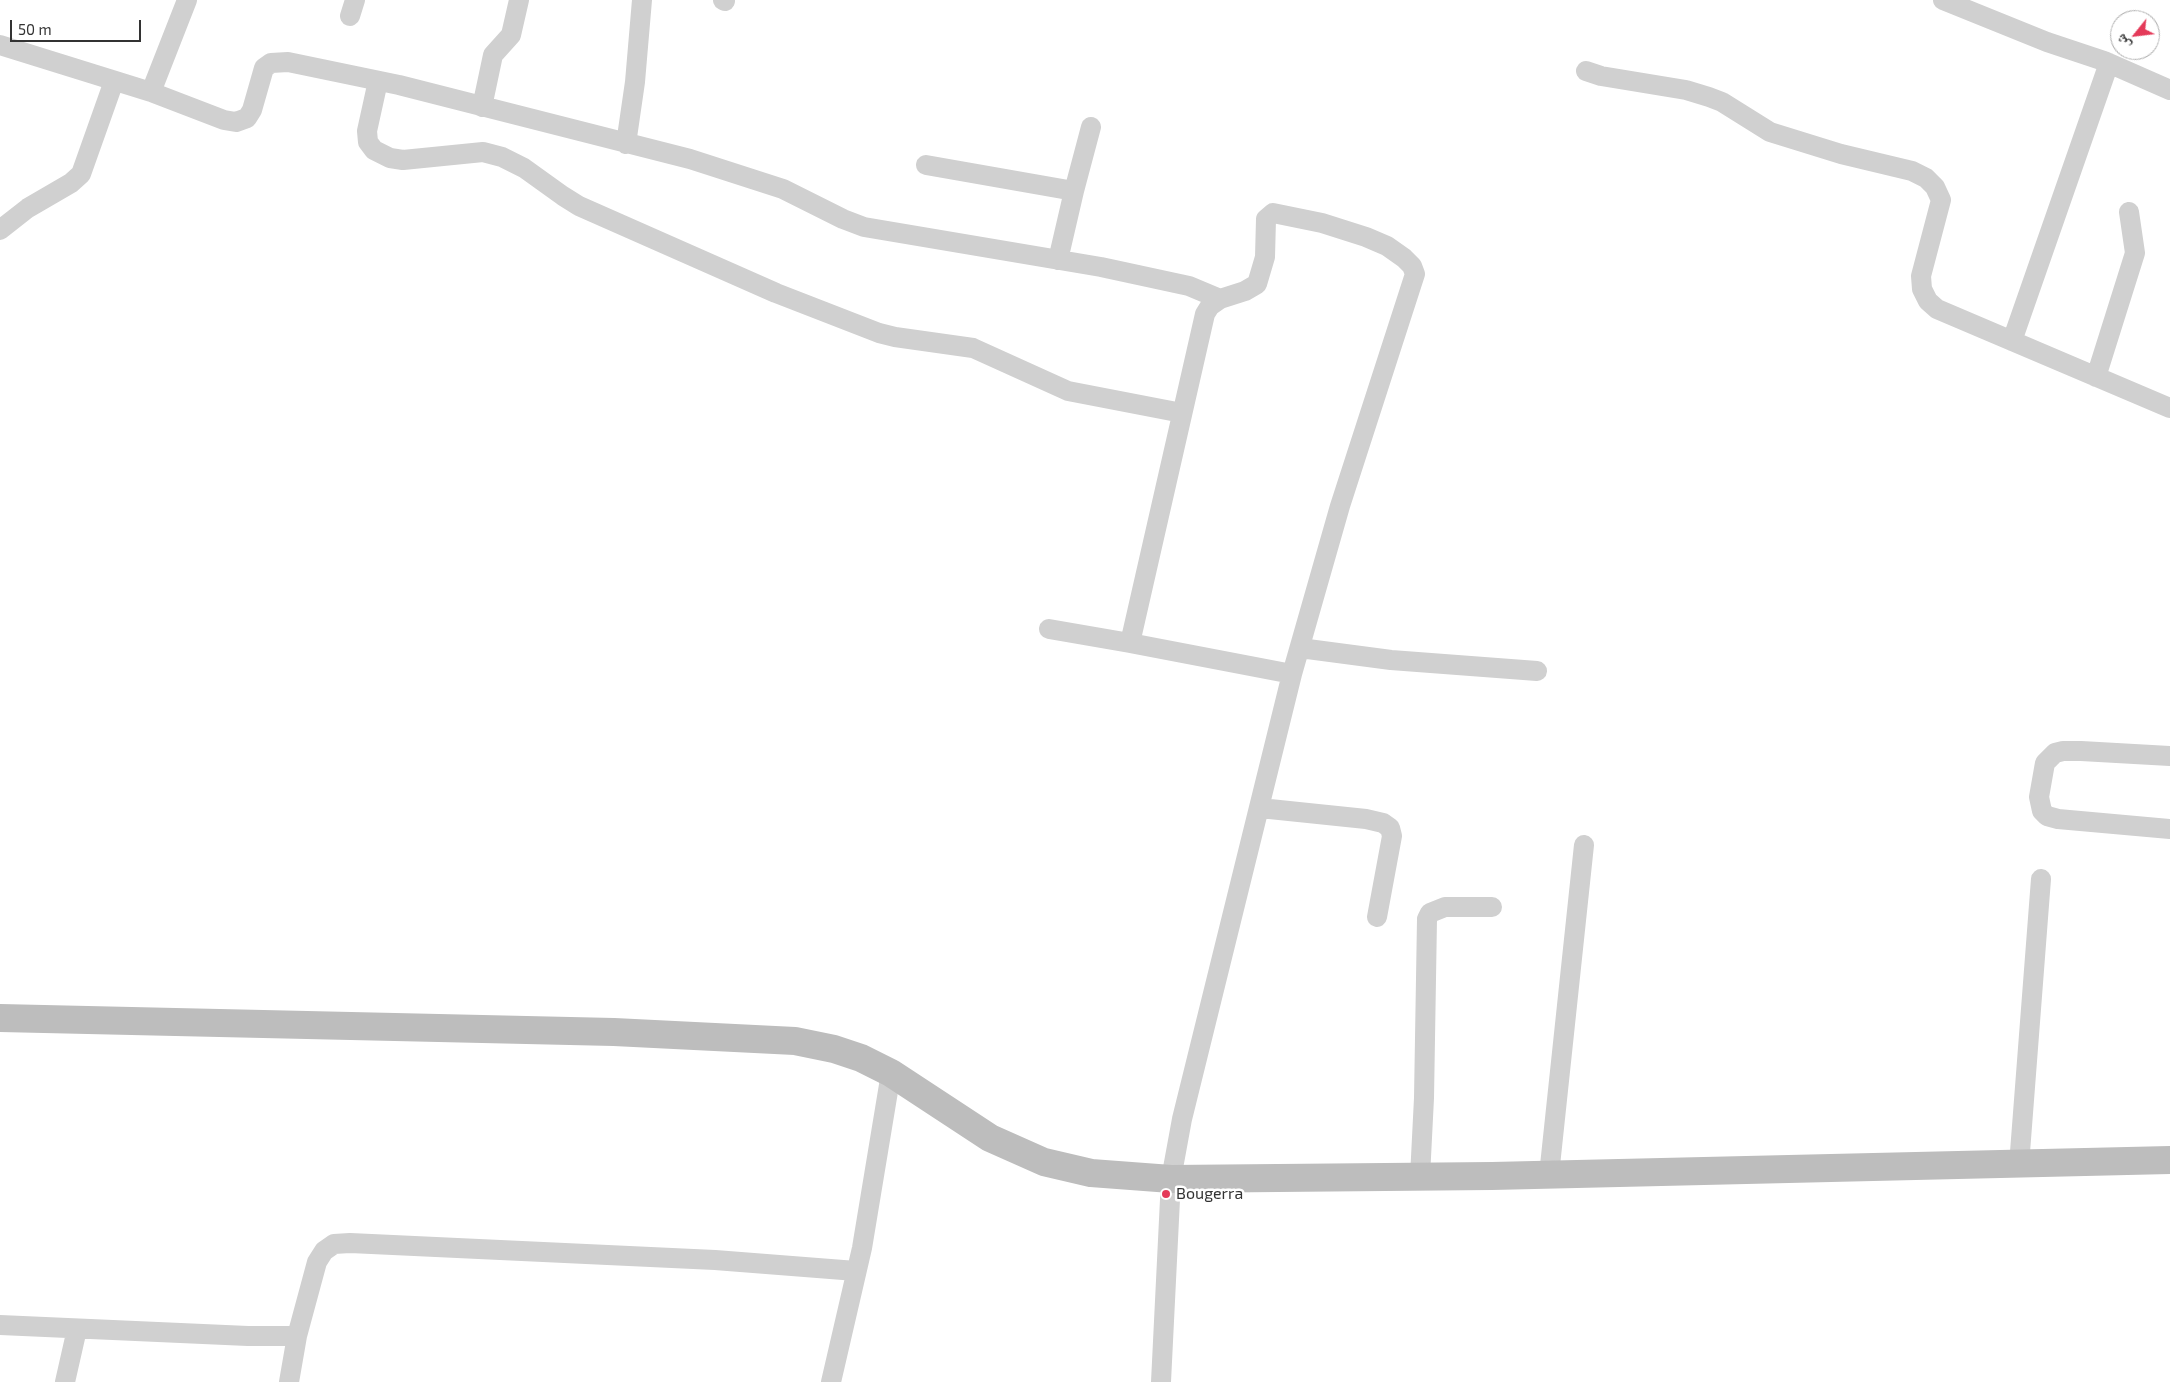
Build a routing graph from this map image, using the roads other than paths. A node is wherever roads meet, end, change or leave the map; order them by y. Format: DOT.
graph roads {
  1 [pos="187,0"];
  2 [pos="519,0"];
  3 [pos="642,0"];
  4 [pos="1943,0"];
  5 [pos="0,45"];
  6 [pos="2109,63"];
  7 [pos="1586,71"];
  8 [pos="114,81"];
  9 [pos="378,81"];
  10 [pos="2170,90"];
  11 [pos="151,92"];
  12 [pos="482,107"];
  13 [pos="1092,127"];
  14 [pos="626,144"];
  15 [pos="926,166"];
  16 [pos="1074,190"];
  17 [pos="2129,212"];
  18 [pos="0,230"];
  19 [pos="1058,260"];
  20 [pos="1220,299"];
  21 [pos="2012,341"];
  22 [pos="2096,377"];
  23 [pos="2170,408"];
  24 [pos="1182,412"];
  25 [pos="1049,629"];
  26 [pos="1130,643"];
  27 [pos="1300,648"];
  28 [pos="1537,671"];
  29 [pos="1292,674"];
  30 [pos="2170,756"];
  31 [pos="1260,808"];
  32 [pos="2170,829"];
  33 [pos="1584,846"];
  34 [pos="2041,880"];
  35 [pos="1492,907"];
  36 [pos="1378,917"];
  37 [pos="0,1018"];
  38 [pos="892,1073"];
  39 [pos="2170,1160"];
  40 [pos="2019,1164"];
  41 [pos="1549,1175"];
  42 [pos="1420,1177"];
  43 [pos="1171,1179"];
  44 [pos="856,1271"];
  45 [pos="0,1325"];
  46 [pos="77,1329"];
  47 [pos="296,1336"];
  48 [pos="65,1382"];
  49 [pos="289,1382"];
  50 [pos="831,1382"];
  51 [pos="1161,1382"];
  1 -- 11 [label="street"];
  2 -- 12 [label="street"];
  3 -- 14 [label="street"];
  4 -- 6 [label="street"];
  5 -- 8 [label="street"];
  6 -- 10 [label="street"];
  6 -- 21 [label="street"];
  7 -- 21 [label="street"];
  8 -- 11 [label="street"];
  8 -- 18 [label="street"];
  9 -- 11 [label="street"];
  9 -- 12 [label="street"];
  9 -- 24 [label="street"];
  12 -- 14 [label="street"];
  13 -- 16 [label="street"];
  14 -- 19 [label="street"];
  15 -- 16 [label="street"];
  16 -- 19 [label="street"];
  17 -- 22 [label="street"];
  19 -- 20 [label="street"];
  20 -- 24 [label="street"];
  20 -- 27 [label="street"];
  21 -- 22 [label="street"];
  22 -- 23 [label="street"];
  24 -- 26 [label="street"];
  25 -- 26 [label="street"];
  26 -- 29 [label="street"];
  27 -- 28 [label="street"];
  27 -- 29 [label="street"];
  29 -- 31 [label="street"];
  30 -- 32 [label="street"];
  31 -- 36 [label="street"];
  31 -- 43 [label="street"];
  33 -- 41 [label="street"];
  34 -- 40 [label="street"];
  35 -- 42 [label="street"];
  37 -- 38 [label="main road"];
  38 -- 43 [label="main road"];
  38 -- 44 [label="street"];
  39 -- 40 [label="main road"];
  40 -- 41 [label="main road"];
  41 -- 42 [label="main road"];
  42 -- 43 [label="main road"];
  43 -- 51 [label="street"];
  44 -- 47 [label="street"];
  44 -- 50 [label="street"];
  45 -- 46 [label="street"];
  46 -- 47 [label="street"];
  46 -- 48 [label="street"];
  47 -- 49 [label="street"];
}
